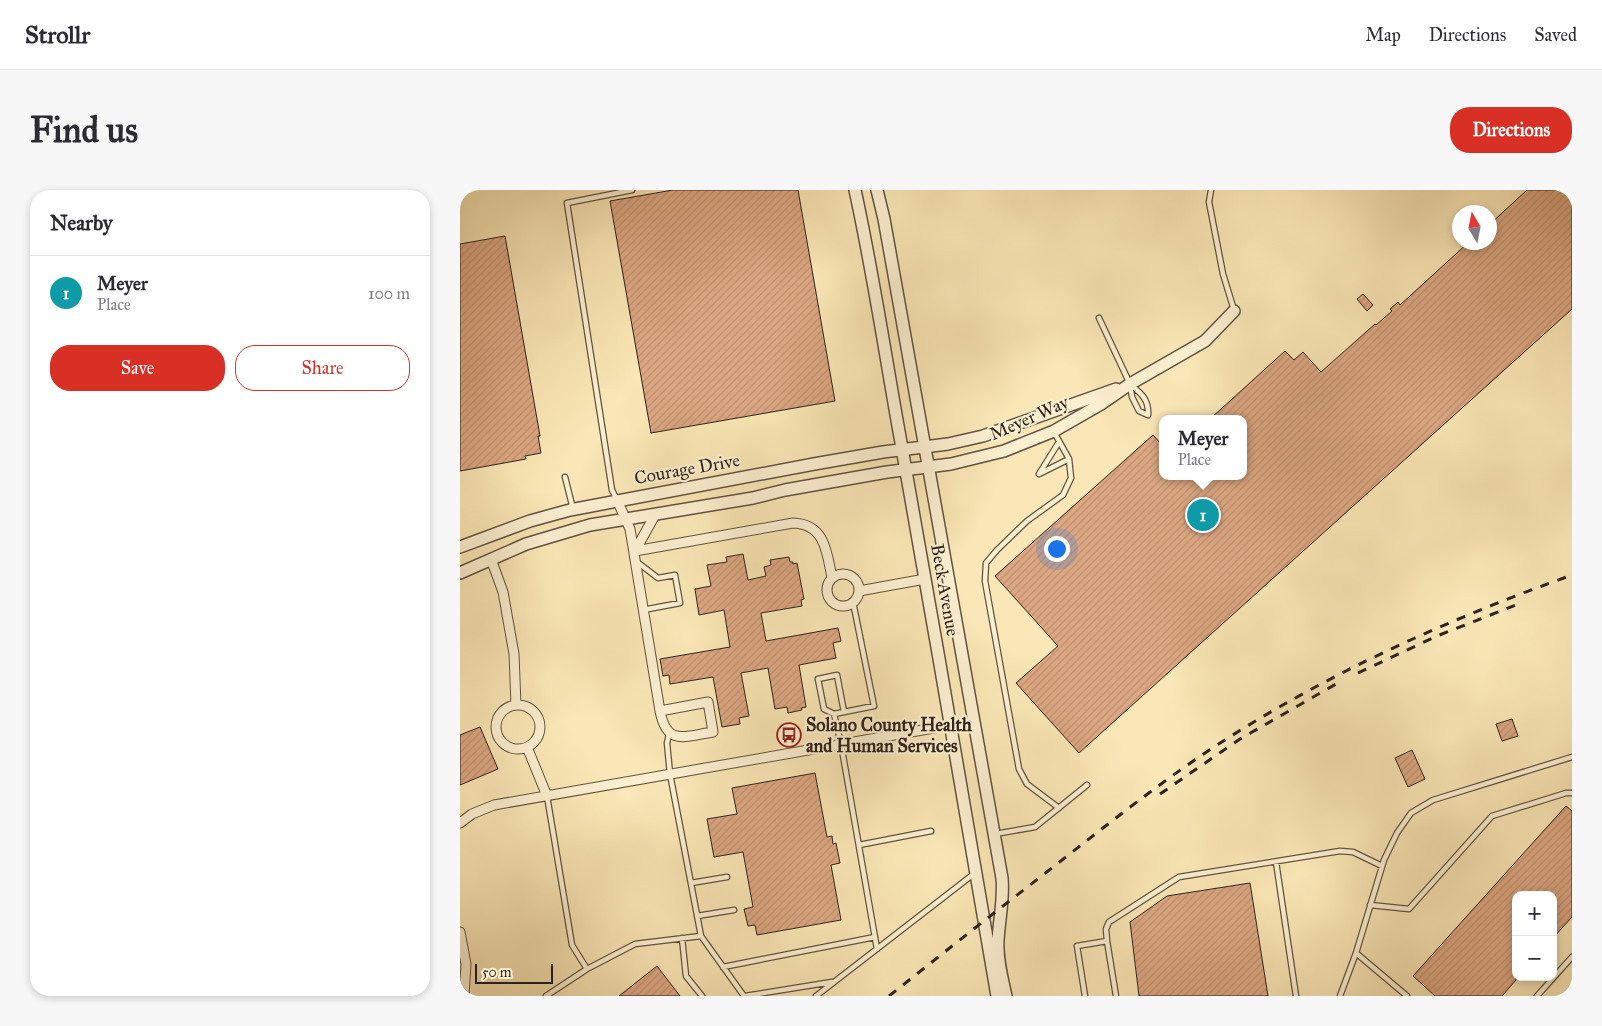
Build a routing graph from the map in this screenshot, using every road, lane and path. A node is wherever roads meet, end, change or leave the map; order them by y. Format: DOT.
graph roads {
  1 [pos="632,190"];
  2 [pos="855,190"];
  3 [pos="877,190"];
  4 [pos="1211,190"];
  5 [pos="1234,311"];
  6 [pos="1099,318"];
  7 [pos="1130,384"];
  8 [pos="1054,431"];
  9 [pos="1059,442"];
  10 [pos="925,446"];
  11 [pos="902,450"];
  12 [pos="1069,459"];
  13 [pos="928,466"];
  14 [pos="906,470"];
  15 [pos="565,477"];
  16 [pos="617,500"];
  17 [pos="573,509"];
  18 [pos="655,516"];
  19 [pos="626,519"];
  20 [pos="460,547"];
  21 [pos="635,551"];
  22 [pos="491,559"];
  23 [pos="636,562"];
  24 [pos="460,573"];
  25 [pos="832,578"];
  26 [pos="925,579"];
  27 [pos="859,591"];
  28 [pos="853,602"];
  29 [pos="643,610"];
  30 [pos="516,705"];
  31 [pos="660,711"];
  32 [pos="844,712"];
  33 [pos="834,714"];
  34 [pos="951,725"];
  35 [pos="669,734"];
  36 [pos="841,744"];
  37 [pos="527,747"];
  38 [pos="1572,757"];
  39 [pos="670,774"];
  40 [pos="1087,785"];
  41 [pos="1572,793"];
  42 [pos="547,796"];
  43 [pos="1059,808"];
  44 [pos="460,823"];
  45 [pos="930,831"];
  46 [pos="994,834"];
  47 [pos="859,845"];
  48 [pos="1276,862"];
  49 [pos="1382,866"];
  50 [pos="975,873"];
  51 [pos="727,877"];
  52 [pos="691,883"];
  53 [pos="1370,905"];
  54 [pos="734,910"];
  55 [pos="697,916"];
  56 [pos="460,932"];
  57 [pos="701,936"];
  58 [pos="875,937"];
  59 [pos="682,938"];
  60 [pos="1107,942"];
  61 [pos="877,949"];
  62 [pos="1356,954"];
  63 [pos="1572,957"];
  64 [pos="723,967"];
  65 [pos="587,969"];
  66 [pos="835,981"];
  67 [pos="464,996"];
  68 [pos="546,996"];
  69 [pos="702,996"];
  70 [pos="745,996"];
  71 [pos="816,996"];
  72 [pos="996,996"];
  73 [pos="1006,996"];
  74 [pos="1085,996"];
  75 [pos="1116,996"];
  76 [pos="1296,996"];
  77 [pos="1340,996"];
  78 [pos="1407,996"];
  79 [pos="1537,996"];
  1 -- 16 [label="lane"];
  2 -- 11 [label="street, Beck Avenue"];
  3 -- 10 [label="street, Beck Avenue"];
  4 -- 5 [label="lane"];
  5 -- 7 [label="street, Meyer Way"];
  6 -- 7 [label="lane"];
  7 -- 7 [label="lane"];
  7 -- 8 [label="street, Meyer Way"];
  7 -- 10 [label="street, Meyer Way"];
  8 -- 9 [label="lane"];
  8 -- 13 [label="street, Meyer Way"];
  9 -- 12 [label="lane"];
  9 -- 12 [label="lane"];
  10 -- 11 [label="street, Courage Drive"];
  10 -- 13 [label="street, Beck Avenue"];
  11 -- 14 [label="street, Beck Avenue"];
  11 -- 16 [label="street, Courage Drive"];
  12 -- 43 [label="lane"];
  13 -- 14 [label="street, Meyer Way"];
  13 -- 46 [label="street, Beck Avenue"];
  14 -- 18 [label="street"];
  14 -- 26 [label="street, Beck Avenue"];
  15 -- 17 [label="lane"];
  16 -- 17 [label="street, Courage Drive"];
  16 -- 19 [label="street"];
  17 -- 20 [label="street, Courage Drive"];
  18 -- 19 [label="street"];
  18 -- 21 [label="street"];
  19 -- 21 [label="street"];
  19 -- 22 [label="street"];
  21 -- 23 [label="street"];
  21 -- 25 [label="street"];
  22 -- 24 [label="street"];
  22 -- 30 [label="street"];
  23 -- 29 [label="street"];
  23 -- 29 [label="lane"];
  25 -- 27 [label="street"];
  25 -- 28 [label="street"];
  26 -- 27 [label="street"];
  26 -- 34 [label="street, Beck Avenue"];
  27 -- 28 [label="street"];
  28 -- 32 [label="lane"];
  29 -- 31 [label="street"];
  30 -- 37 [label="street"];
  30 -- 37 [label="street"];
  31 -- 35 [label="street"];
  31 -- 35 [label="street"];
  32 -- 33 [label="lane"];
  32 -- 33 [label="lane"];
  33 -- 36 [label="lane"];
  34 -- 36 [label="street"];
  34 -- 50 [label="street, Beck Avenue"];
  35 -- 39 [label="lane"];
  36 -- 39 [label="street"];
  36 -- 47 [label="lane"];
  37 -- 42 [label="street"];
  38 -- 49 [label="lane"];
  39 -- 42 [label="street"];
  39 -- 52 [label="lane"];
  40 -- 43 [label="lane"];
  41 -- 53 [label="lane"];
  42 -- 44 [label="street"];
  42 -- 65 [label="lane"];
  43 -- 46 [label="lane"];
  45 -- 47 [label="lane"];
  46 -- 73 [label="street, Beck Avenue"];
  47 -- 58 [label="lane"];
  48 -- 49 [label="lane"];
  48 -- 60 [label="lane"];
  48 -- 76 [label="lane"];
  49 -- 53 [label="lane"];
  50 -- 61 [label="lane"];
  50 -- 72 [label="street, Beck Avenue"];
  51 -- 52 [label="lane"];
  52 -- 55 [label="lane"];
  53 -- 62 [label="lane"];
  54 -- 55 [label="lane"];
  55 -- 57 [label="lane"];
  56 -- 67 [label="street"];
  57 -- 59 [label="lane"];
  57 -- 64 [label="lane"];
  58 -- 61 [label="lane"];
  58 -- 64 [label="lane"];
  59 -- 65 [label="lane"];
  59 -- 69 [label="lane"];
  60 -- 74 [label="lane"];
  60 -- 75 [label="lane"];
  61 -- 66 [label="lane"];
  62 -- 77 [label="lane"];
  62 -- 78 [label="lane"];
  63 -- 79 [label="lane"];
  64 -- 70 [label="lane"];
  65 -- 68 [label="lane"];
  66 -- 70 [label="lane"];
  66 -- 71 [label="lane"];
}
